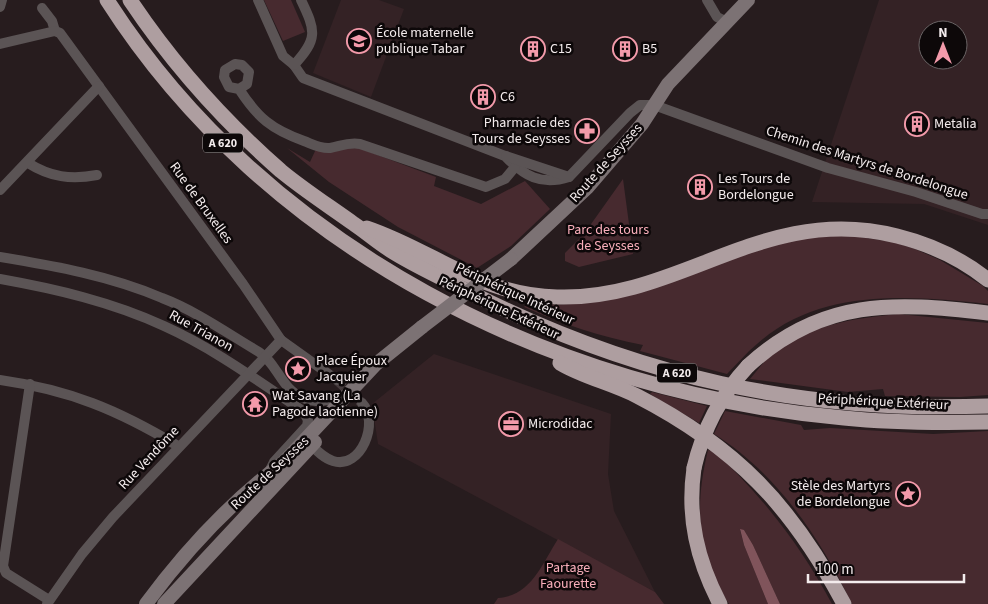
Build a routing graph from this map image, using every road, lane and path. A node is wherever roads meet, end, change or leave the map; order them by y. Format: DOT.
graph roads {
  1 [pos="2,0"];
  2 [pos="107,0"];
  3 [pos="130,0"];
  4 [pos="258,0"];
  5 [pos="301,0"];
  6 [pos="708,0"];
  7 [pos="748,0"];
  8 [pos="0,7"];
  9 [pos="42,8"];
  10 [pos="727,22"];
  11 [pos="55,31"];
  12 [pos="0,44"];
  13 [pos="294,65"];
  14 [pos="99,86"];
  15 [pos="239,89"];
  16 [pos="654,105"];
  17 [pos="504,156"];
  18 [pos="28,163"];
  19 [pos="515,168"];
  20 [pos="97,175"];
  21 [pos="569,177"];
  22 [pos="0,190"];
  23 [pos="988,214"];
  24 [pos="352,223"];
  25 [pos="0,257"];
  26 [pos="0,279"];
  27 [pos="988,280"];
  28 [pos="985,313"];
  29 [pos="422,327"];
  30 [pos="281,340"];
  31 [pos="547,350"];
  32 [pos="264,356"];
  33 [pos="248,374"];
  34 [pos="0,380"];
  35 [pos="337,380"];
  36 [pos="30,384"];
  37 [pos="349,393"];
  38 [pos="302,398"];
  39 [pos="362,403"];
  40 [pos="988,406"];
  41 [pos="988,422"];
  42 [pos="311,439"];
  43 [pos="178,446"];
  44 [pos="268,473"];
  45 [pos="48,602"];
  46 [pos="146,604"];
  47 [pos="164,604"];
  48 [pos="720,604"];
  49 [pos="844,604"];
  1 -- 8 [label="street"];
  2 -- 31 [label="highway, Périphérique Extérieur / A 620"];
  3 -- 24 [label="highway, Périphérique Intérieur / A 620"];
  4 -- 13 [label="street"];
  5 -- 13 [label="street"];
  6 -- 10 [label="street"];
  7 -- 10 [label="main road, Route de Seysses"];
  9 -- 11 [label="street, Rue de Bruxelles"];
  10 -- 16 [label="main road, Route de Seysses"];
  11 -- 12 [label="street"];
  11 -- 14 [label="street, Rue de Bruxelles"];
  13 -- 17 [label="street"];
  14 -- 18 [label="street"];
  14 -- 30 [label="street, Rue de Bruxelles"];
  15 -- 19 [label="street"];
  16 -- 21 [label="street"];
  16 -- 23 [label="street, Chemin des Martyrs de Bordelongue"];
  16 -- 29 [label="main road, Route de Seysses, bridge"];
  17 -- 19 [label="street"];
  17 -- 21 [label="street"];
  18 -- 20 [label="street"];
  18 -- 22 [label="street"];
  19 -- 21 [label="street"];
  24 -- 27 [label="highway"];
  24 -- 40 [label="highway, Périphérique Intérieur / A 620"];
  25 -- 32 [label="street"];
  26 -- 33 [label="street, Rue Trianon"];
  28 -- 48 [label="highway, bridge"];
  29 -- 37 [label="main road, Route de Seysses"];
  29 -- 42 [label="main road, Route de Seysses"];
  30 -- 32 [label="street, Rue Vendôme"];
  30 -- 35 [label="street, Rue de Bruxelles"];
  31 -- 41 [label="highway, Périphérique Extérieur / A 620"];
  31 -- 49 [label="highway"];
  32 -- 33 [label="street, Rue Vendôme"];
  32 -- 38 [label="street"];
  33 -- 43 [label="street, Rue Vendôme"];
  33 -- 44 [label="street, Rue Trianon"];
  34 -- 36 [label="street"];
  36 -- 43 [label="street"];
  36 -- 45 [label="street"];
  37 -- 38 [label="street"];
  37 -- 42 [label="main road, Route de Seysses"];
  38 -- 42 [label="street"];
  39 -- 42 [label="street"];
  42 -- 44 [label="main road, Route de Seysses"];
  42 -- 47 [label="main road, Route de Seysses"];
  43 -- 45 [label="street, Rue Vendôme"];
  44 -- 46 [label="main road, Route de Seysses"];
}
